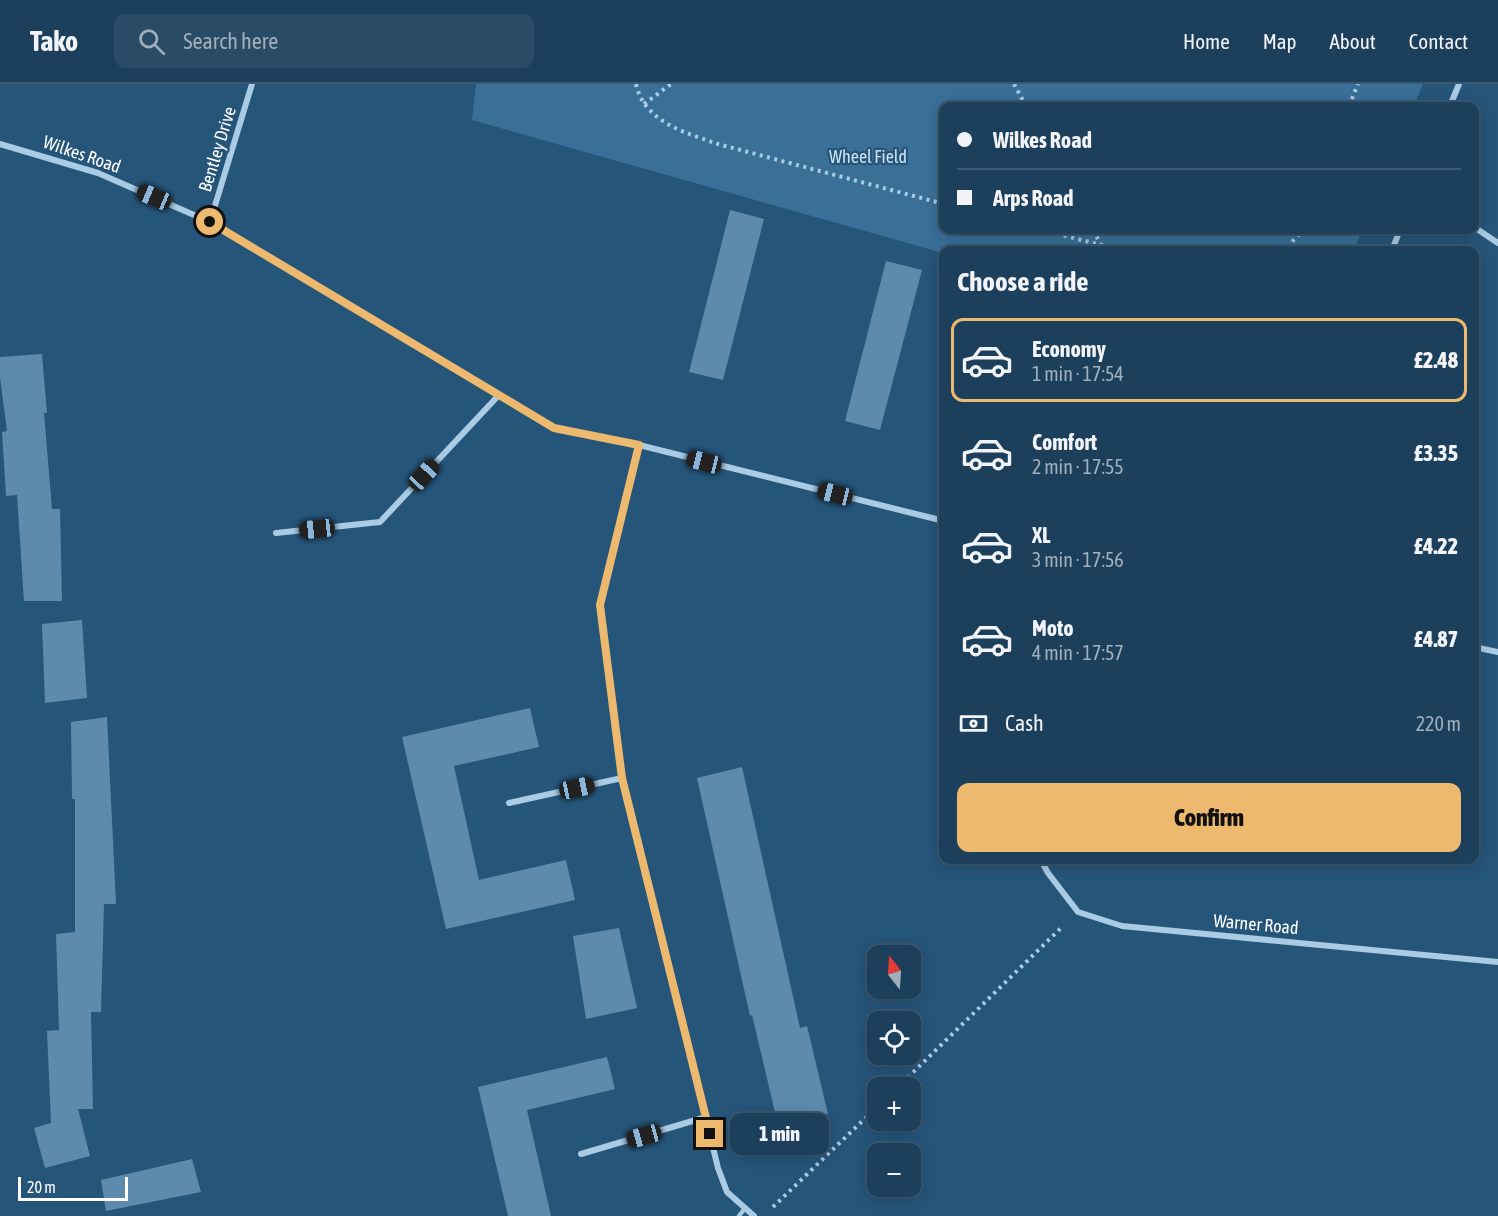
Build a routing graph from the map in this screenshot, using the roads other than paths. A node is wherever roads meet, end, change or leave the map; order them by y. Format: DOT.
graph roads {
  1 [pos="252,84"];
  2 [pos="1459,84"];
  3 [pos="1452,102"];
  4 [pos="0,144"];
  5 [pos="210,222"];
  6 [pos="1479,230"];
  7 [pos="1498,243"];
  8 [pos="498,396"];
  9 [pos="639,445"];
  10 [pos="939,520"];
  11 [pos="276,533"];
  12 [pos="1479,648"];
  13 [pos="1498,652"];
  14 [pos="622,778"];
  15 [pos="509,803"];
  16 [pos="1043,864"];
  17 [pos="1498,962"];
  18 [pos="706,1118"];
  19 [pos="581,1154"];
  20 [pos="745,1208"];
  21 [pos="739,1216"];
  22 [pos="754,1216"];
  1 -- 5 [label="street, Bentley Drive"];
  2 -- 3 [label="street"];
  4 -- 5 [label="street, Wilkes Road"];
  5 -- 8 [label="street, Wilkes Road"];
  6 -- 7 [label="street"];
  8 -- 9 [label="street, Wilkes Road"];
  8 -- 11 [label="street"];
  9 -- 10 [label="street, Wilkes Road"];
  9 -- 14 [label="street"];
  12 -- 13 [label="street"];
  14 -- 15 [label="street"];
  14 -- 18 [label="street"];
  16 -- 17 [label="street, Warner Road"];
  18 -- 19 [label="street"];
  18 -- 20 [label="street"];
  20 -- 21 [label="lane"];
  20 -- 22 [label="street"];
}
